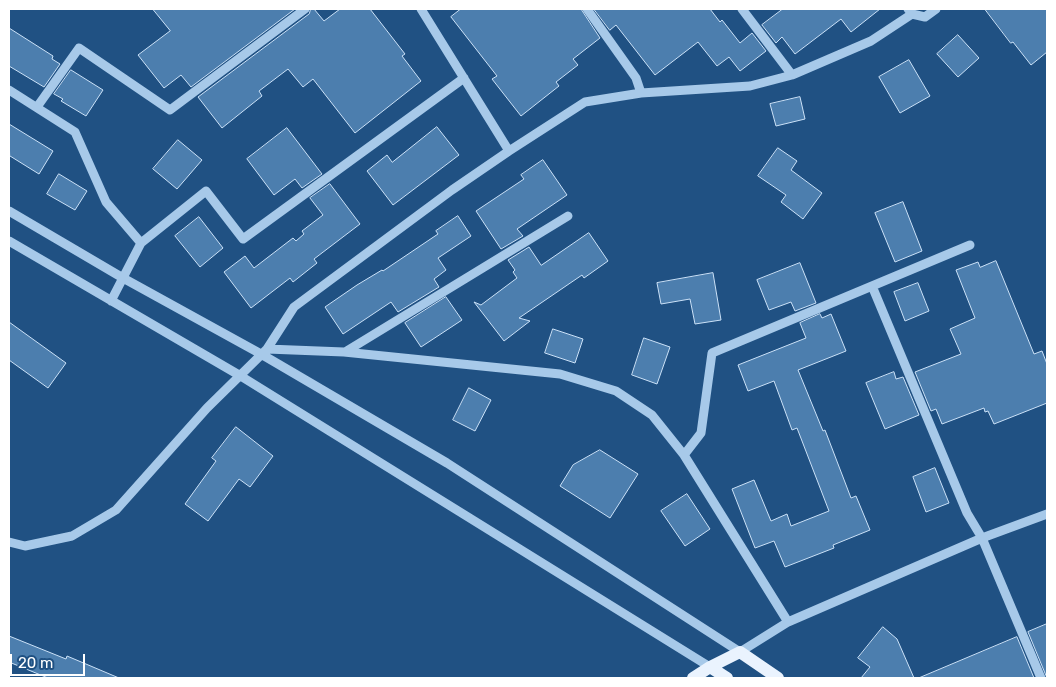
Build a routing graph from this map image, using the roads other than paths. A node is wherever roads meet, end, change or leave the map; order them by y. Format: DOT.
graph roads {
  1 [pos="305,9"];
  2 [pos="421,9"];
  3 [pos="586,9"];
  4 [pos="742,9"];
  5 [pos="936,9"];
  6 [pos="910,11"];
  7 [pos="792,75"];
  8 [pos="464,78"];
  9 [pos="9,90"];
  10 [pos="641,93"];
  11 [pos="37,107"];
  12 [pos="509,151"];
  13 [pos="9,211"];
  14 [pos="568,216"];
  15 [pos="9,240"];
  16 [pos="140,243"];
  17 [pos="970,245"];
  18 [pos="122,278"];
  19 [pos="872,286"];
  20 [pos="111,301"];
  21 [pos="264,351"];
  22 [pos="344,352"];
  23 [pos="239,375"];
  24 [pos="684,455"];
  25 [pos="1047,514"];
  26 [pos="982,538"];
  27 [pos="9,542"];
  28 [pos="788,622"];
  29 [pos="740,652"];
  30 [pos="710,666"];
  31 [pos="693,678"];
  32 [pos="727,678"];
  33 [pos="778,678"];
  34 [pos="1041,678"];
  1 -- 11 [label="street"];
  2 -- 8 [label="street"];
  3 -- 10 [label="street"];
  4 -- 7 [label="street"];
  5 -- 6 [label="street"];
  6 -- 7 [label="street"];
  7 -- 10 [label="street"];
  8 -- 12 [label="street"];
  8 -- 16 [label="street"];
  9 -- 11 [label="street"];
  10 -- 12 [label="street"];
  11 -- 16 [label="street"];
  12 -- 21 [label="street"];
  13 -- 18 [label="street"];
  14 -- 22 [label="street"];
  15 -- 20 [label="street"];
  16 -- 18 [label="street"];
  17 -- 19 [label="street"];
  18 -- 20 [label="street"];
  18 -- 21 [label="street"];
  19 -- 24 [label="street"];
  19 -- 26 [label="street"];
  20 -- 23 [label="street"];
  21 -- 22 [label="street"];
  21 -- 23 [label="street"];
  21 -- 29 [label="street"];
  22 -- 24 [label="street"];
  23 -- 27 [label="street"];
  23 -- 30 [label="street"];
  24 -- 28 [label="street"];
  25 -- 26 [label="street"];
  26 -- 28 [label="street"];
  26 -- 34 [label="street"];
  28 -- 29 [label="street"];
  29 -- 30 [label="main road"];
  29 -- 33 [label="main road"];
  30 -- 31 [label="main road"];
  30 -- 32 [label="main road"];
}
